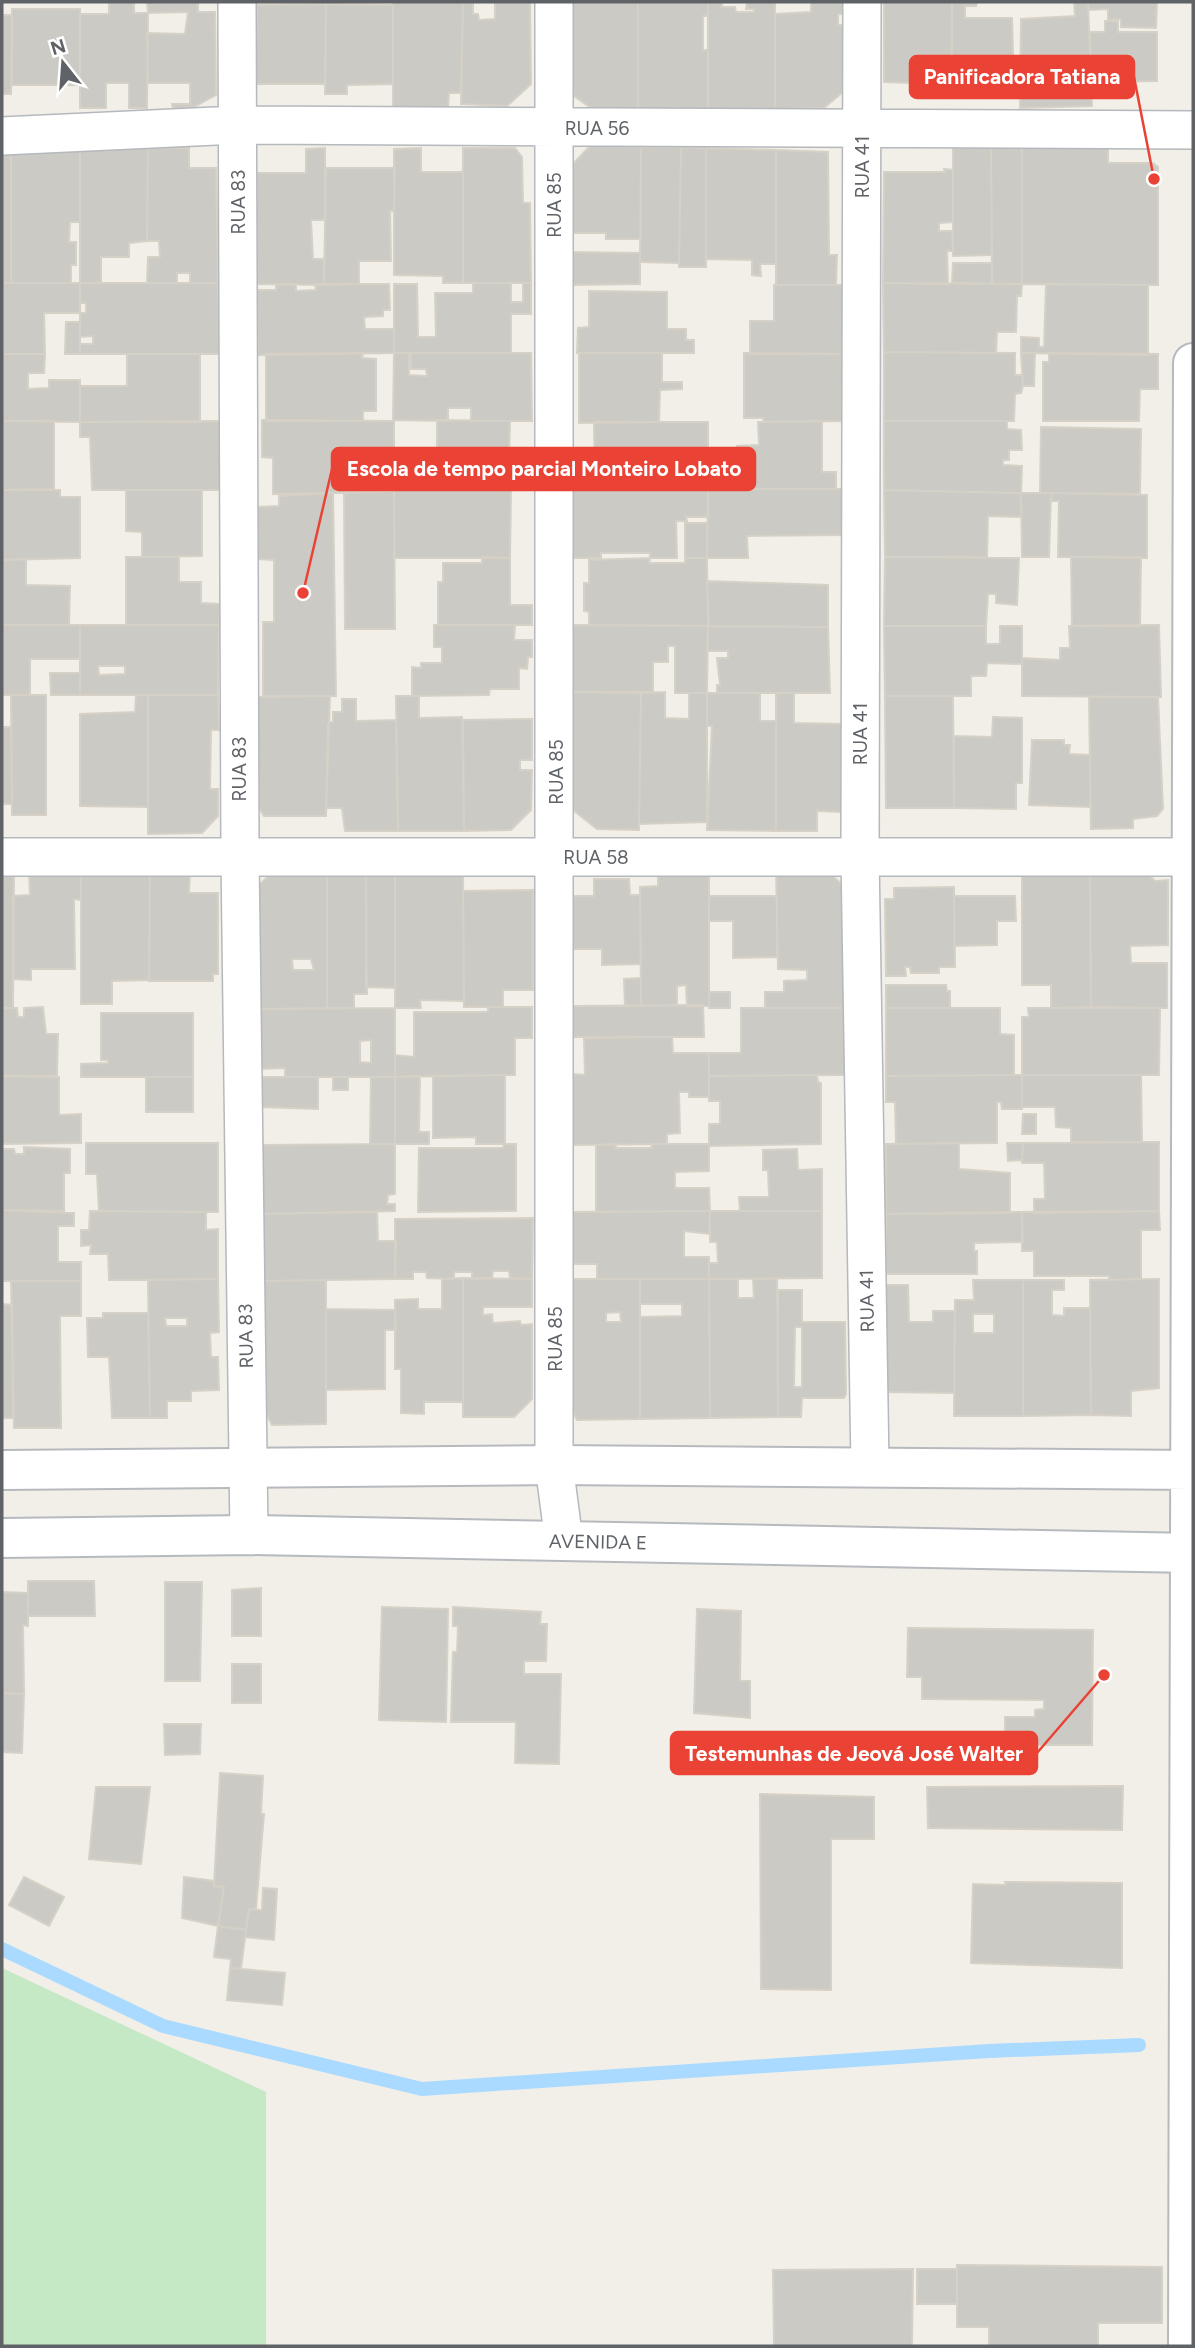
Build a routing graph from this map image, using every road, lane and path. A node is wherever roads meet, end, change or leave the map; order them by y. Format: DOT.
graph roads {
  1 [pos="237,2"];
  2 [pos="554,2"];
  3 [pos="862,2"];
  4 [pos="237,125"];
  5 [pos="554,128"];
  6 [pos="862,130"];
  7 [pos="1193,130"];
  8 [pos="2,136"];
  9 [pos="1193,363"];
  10 [pos="860,855"];
  11 [pos="2,857"];
  12 [pos="1191,857"];
  13 [pos="240,858"];
  14 [pos="556,858"];
  15 [pos="554,1465"];
  16 [pos="870,1466"];
  17 [pos="248,1467"];
  18 [pos="2,1470"];
  19 [pos="1192,1470"];
  20 [pos="249,1535"];
  21 [pos="2,1538"];
  22 [pos="564,1541"];
  23 [pos="1191,1553"];
  24 [pos="1188,2346"];
  1 -- 4 [label="street, RUA 83"];
  2 -- 5 [label="street, RUA 85"];
  3 -- 6 [label="street, RUA 41"];
  4 -- 5 [label="street, RUA 56"];
  4 -- 8 [label="street, RUA 56"];
  4 -- 13 [label="street, RUA 83"];
  5 -- 6 [label="street, RUA 56"];
  5 -- 14 [label="street, RUA 85"];
  6 -- 7 [label="street, RUA 56"];
  6 -- 10 [label="street, RUA 41"];
  9 -- 12 [label="street"];
  10 -- 12 [label="street, RUA 58"];
  10 -- 14 [label="street, RUA 58"];
  10 -- 16 [label="street, RUA 41"];
  11 -- 13 [label="street, RUA 58"];
  12 -- 19 [label="street"];
  13 -- 14 [label="street, RUA 58"];
  13 -- 17 [label="street, RUA 83"];
  14 -- 15 [label="street, RUA 85"];
  15 -- 16 [label="street"];
  15 -- 17 [label="street"];
  15 -- 22 [label="street, RUA 85"];
  16 -- 19 [label="street"];
  17 -- 18 [label="street"];
  17 -- 20 [label="street, RUA 83"];
  19 -- 23 [label="street"];
  20 -- 21 [label="street, AVENIDA E"];
  20 -- 22 [label="street, AVENIDA E"];
  22 -- 23 [label="street, AVENIDA E"];
  23 -- 24 [label="street"];
}
